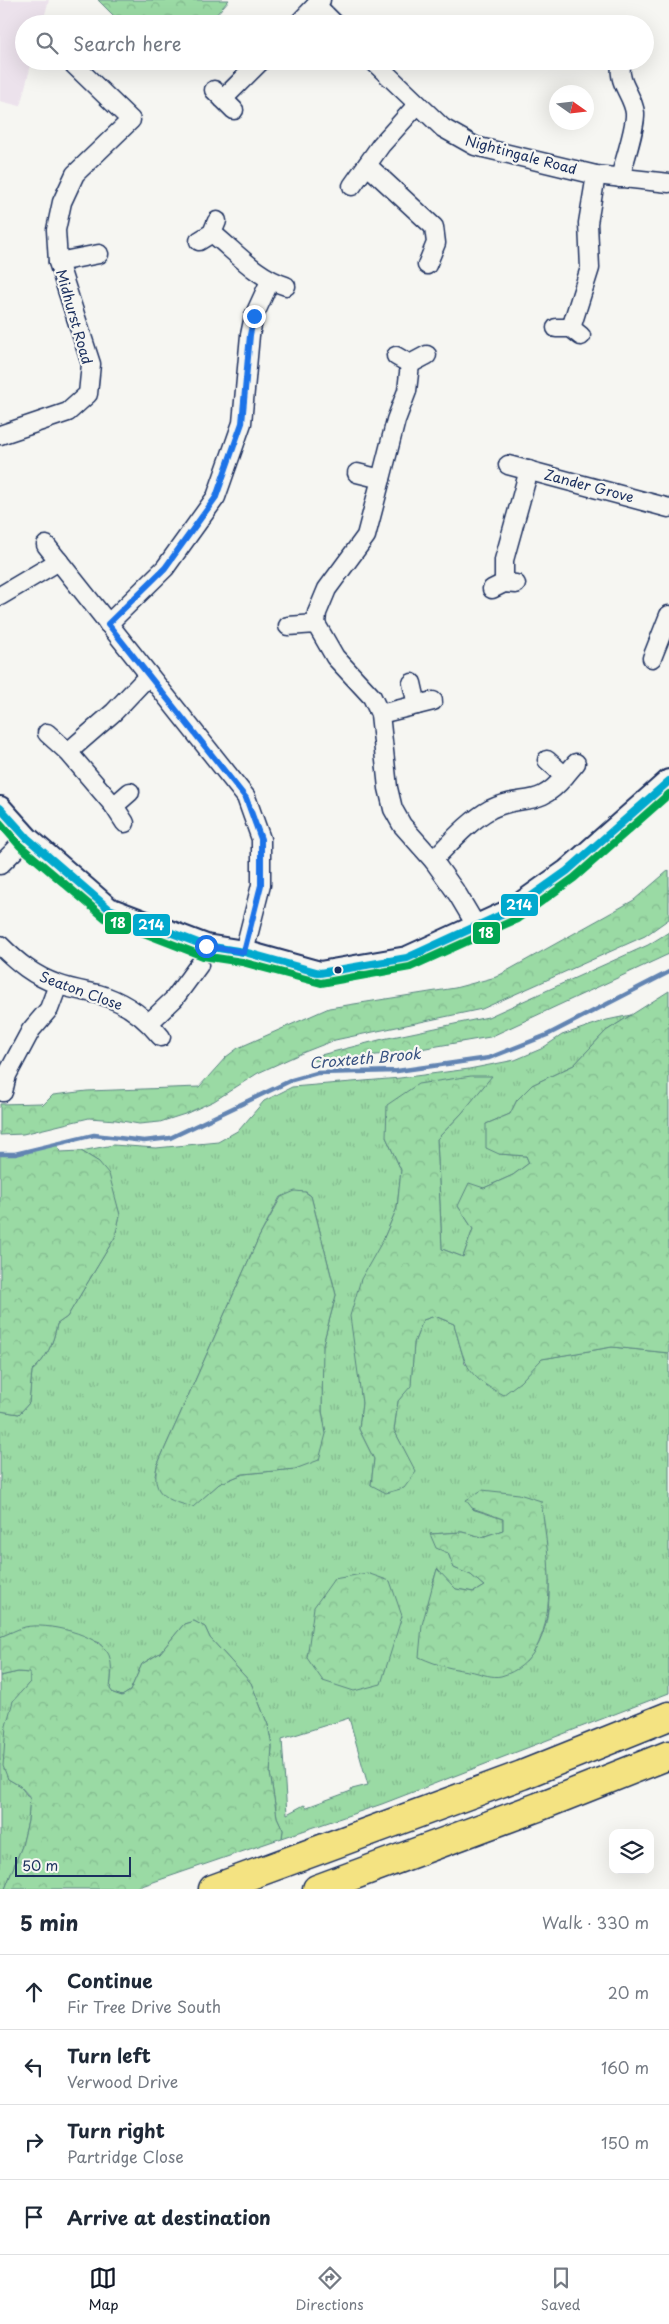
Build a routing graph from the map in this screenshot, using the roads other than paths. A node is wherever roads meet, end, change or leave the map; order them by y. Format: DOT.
graph roads {
  1 [pos="318,3"];
  2 [pos="307,15"];
  3 [pos="328,15"];
  4 [pos="79,70"];
  5 [pos="252,70"];
  6 [pos="382,70"];
  7 [pos="623,70"];
  8 [pos="224,100"];
  9 [pos="418,105"];
  10 [pos="367,165"];
  11 [pos="596,175"];
  12 [pos="620,178"];
  13 [pos="669,183"];
  14 [pos="352,186"];
  15 [pos="209,231"];
  16 [pos="99,254"];
  17 [pos="58,262"];
  18 [pos="426,266"];
  19 [pos="569,331"];
  20 [pos="427,355"];
  21 [pos="0,435"];
  22 [pos="508,465"];
  23 [pos="529,470"];
  24 [pos="357,473"];
  25 [pos="382,479"];
  26 [pos="669,508"];
  27 [pos="46,545"];
  28 [pos="59,561"];
  29 [pos="504,585"];
  30 [pos="0,596"];
  31 [pos="669,615"];
  32 [pos="108,624"];
  33 [pos="316,624"];
  34 [pos="288,626"];
  35 [pos="651,661"];
  36 [pos="149,675"];
  37 [pos="412,683"];
  38 [pos="380,714"];
  39 [pos="46,734"];
  40 [pos="68,752"];
  41 [pos="547,760"];
  42 [pos="669,781"];
  43 [pos="130,792"];
  44 [pos="114,806"];
  45 [pos="0,808"];
  46 [pos="125,823"];
  47 [pos="27,838"];
  48 [pos="434,860"];
  49 [pos="0,865"];
  50 [pos="477,927"];
  51 [pos="0,945"];
  52 [pos="244,952"];
  53 [pos="199,965"];
  54 [pos="58,985"];
  55 [pos="150,1022"];
  56 [pos="161,1037"];
  57 [pos="3,1080"];
  58 [pos="669,1716"];
  59 [pos="669,1755"];
  60 [pos="213,1889"];
  61 [pos="317,1889"];
  1 -- 2 [label="street"];
  1 -- 3 [label="street"];
  4 -- 17 [label="street, Midhurst Road"];
  5 -- 8 [label="street"];
  6 -- 9 [label="street, Nightingale Road"];
  7 -- 12 [label="street"];
  9 -- 10 [label="street"];
  9 -- 11 [label="street, Nightingale Road"];
  10 -- 14 [label="street"];
  10 -- 18 [label="street"];
  11 -- 12 [label="street, Nightingale Road"];
  11 -- 19 [label="street"];
  12 -- 13 [label="street, Nightingale Road"];
  15 -- 32 [label="street"];
  16 -- 17 [label="street, Midhurst Road"];
  17 -- 21 [label="street, Midhurst Road"];
  20 -- 25 [label="street"];
  22 -- 23 [label="street, Zander Grove"];
  23 -- 26 [label="street, Zander Grove"];
  23 -- 29 [label="street"];
  24 -- 25 [label="street"];
  25 -- 33 [label="street"];
  27 -- 28 [label="street"];
  28 -- 30 [label="street"];
  28 -- 32 [label="street"];
  31 -- 35 [label="street"];
  32 -- 36 [label="street"];
  33 -- 34 [label="street"];
  33 -- 38 [label="street"];
  36 -- 40 [label="street"];
  36 -- 52 [label="street"];
  37 -- 38 [label="street"];
  38 -- 48 [label="street"];
  39 -- 40 [label="street"];
  40 -- 44 [label="street"];
  41 -- 48 [label="street"];
  42 -- 50 [label="street"];
  43 -- 44 [label="street"];
  44 -- 46 [label="street"];
  45 -- 47 [label="street"];
  47 -- 49 [label="street"];
  47 -- 52 [label="street"];
  48 -- 50 [label="street"];
  50 -- 52 [label="street"];
  51 -- 54 [label="street, Seaton Close"];
  53 -- 55 [label="street"];
  54 -- 55 [label="street, Seaton Close"];
  54 -- 57 [label="street"];
  55 -- 56 [label="street, Seaton Close"];
  58 -- 60 [label="highway"];
  59 -- 61 [label="highway"];
}
